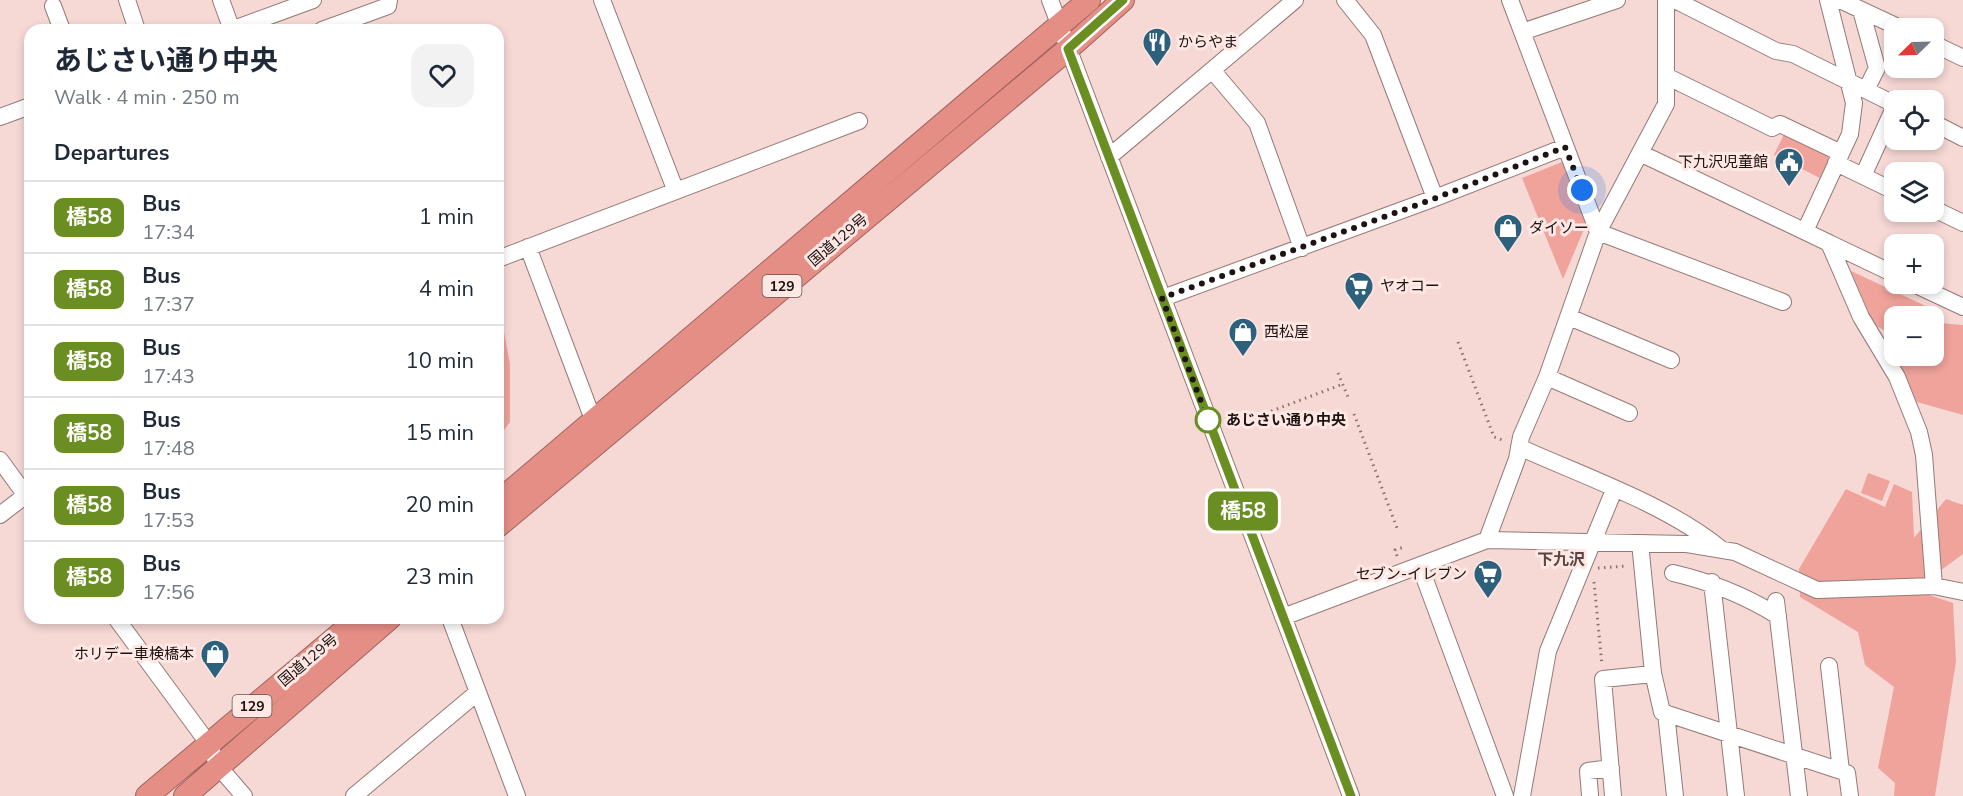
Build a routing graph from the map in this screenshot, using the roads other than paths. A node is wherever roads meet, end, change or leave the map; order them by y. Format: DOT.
graph roads {
  1 [pos="127,0"];
  2 [pos="220,0"];
  3 [pos="313,0"];
  4 [pos="389,0"];
  5 [pos="602,0"];
  6 [pos="1050,0"];
  7 [pos="1089,0"];
  8 [pos="1123,0"];
  9 [pos="1295,0"];
  10 [pos="1344,0"];
  11 [pos="1510,0"];
  12 [pos="1614,0"];
  13 [pos="1666,0"];
  14 [pos="1676,0"];
  15 [pos="1830,1"];
  16 [pos="52,6"];
  17 [pos="1861,10"];
  18 [pos="1884,21"];
  19 [pos="60,24"];
  20 [pos="135,24"];
  21 [pos="229,24"];
  22 [pos="263,24"];
  23 [pos="338,24"];
  24 [pos="1060,24"];
  25 [pos="1522,32"];
  26 [pos="1068,49"];
  27 [pos="1944,49"];
  28 [pos="1963,58"];
  29 [pos="1212,70"];
  30 [pos="1666,76"];
  31 [pos="1850,82"];
  32 [pos="1866,90"];
  33 [pos="1884,100"];
  34 [pos="24,108"];
  35 [pos="0,117"];
  36 [pos="859,121"];
  37 [pos="1944,128"];
  38 [pos="1884,129"];
  39 [pos="1963,138"];
  40 [pos="1565,147"];
  41 [pos="1642,154"];
  42 [pos="1109,157"];
  43 [pos="1839,158"];
  44 [pos="1863,176"];
  45 [pos="1884,186"];
  46 [pos="675,189"];
  47 [pos="1436,198"];
  48 [pos="1944,214"];
  49 [pos="1963,223"];
  50 [pos="1805,231"];
  51 [pos="1598,232"];
  52 [pos="1829,243"];
  53 [pos="528,247"];
  54 [pos="1302,248"];
  55 [pos="504,257"];
  56 [pos="1884,269"];
  57 [pos="1935,294"];
  58 [pos="1162,298"];
  59 [pos="1783,302"];
  60 [pos="1963,307"];
  61 [pos="1569,317"];
  62 [pos="1671,360"];
  63 [pos="1547,377"];
  64 [pos="1629,412"];
  65 [pos="594,422"];
  66 [pos="1516,446"];
  67 [pos="0,460"];
  68 [pos="1614,490"];
  69 [pos="24,493"];
  70 [pos="504,497"];
  71 [pos="24,500"];
  72 [pos="0,515"];
  73 [pos="504,521"];
  74 [pos="1487,540"];
  75 [pos="1594,542"];
  76 [pos="1640,543"];
  77 [pos="1722,549"];
  78 [pos="1420,566"];
  79 [pos="1673,573"];
  80 [pos="1712,582"];
  81 [pos="1934,586"];
  82 [pos="1963,592"];
  83 [pos="1283,617"];
  84 [pos="120,624"];
  85 [pos="352,624"];
  86 [pos="383,624"];
  87 [pos="452,624"];
  88 [pos="1829,666"];
  89 [pos="1653,674"];
  90 [pos="478,692"];
  91 [pos="1666,713"];
  92 [pos="1729,734"];
  93 [pos="208,743"];
  94 [pos="1795,756"];
  95 [pos="219,767"];
  96 [pos="1611,768"];
  97 [pos="1841,771"];
  98 [pos="1590,795"];
  99 [pos="147,796"];
  100 [pos="185,796"];
  101 [pos="244,796"];
  102 [pos="354,796"];
  103 [pos="517,796"];
  104 [pos="1351,796"];
  105 [pos="1505,796"];
  106 [pos="1522,796"];
  107 [pos="1613,796"];
  108 [pos="1675,796"];
  109 [pos="1736,796"];
  110 [pos="1799,796"];
  111 [pos="1850,796"];
  1 -- 20 [label="street"];
  2 -- 21 [label="street"];
  3 -- 22 [label="street"];
  4 -- 23 [label="street"];
  5 -- 46 [label="street"];
  6 -- 24 [label="street"];
  7 -- 24 [label="highway, 国道129号 / 129"];
  8 -- 26 [label="highway, 国道129号 / 129"];
  9 -- 29 [label="street"];
  10 -- 47 [label="street"];
  11 -- 25 [label="street"];
  12 -- 25 [label="street"];
  13 -- 30 [label="street"];
  14 -- 31 [label="street"];
  15 -- 17 [label="street"];
  15 -- 31 [label="street"];
  16 -- 19 [label="street"];
  17 -- 18 [label="street"];
  17 -- 32 [label="street"];
  24 -- 26 [label="street"];
  24 -- 65 [label="highway, 国道129号 / 129"];
  25 -- 40 [label="street"];
  26 -- 42 [label="street"];
  26 -- 73 [label="highway, 国道129号 / 129"];
  27 -- 28 [label="street"];
  29 -- 42 [label="street"];
  29 -- 54 [label="street"];
  30 -- 41 [label="street"];
  30 -- 43 [label="street"];
  31 -- 32 [label="street"];
  31 -- 43 [label="street"];
  32 -- 33 [label="street"];
  34 -- 35 [label="street"];
  36 -- 46 [label="street"];
  37 -- 39 [label="street"];
  38 -- 44 [label="street"];
  40 -- 47 [label="street"];
  40 -- 51 [label="street"];
  41 -- 50 [label="street"];
  41 -- 51 [label="street"];
  42 -- 58 [label="street"];
  43 -- 44 [label="street"];
  43 -- 50 [label="street"];
  44 -- 45 [label="street"];
  46 -- 53 [label="street"];
  47 -- 54 [label="street"];
  48 -- 49 [label="street"];
  50 -- 52 [label="street"];
  51 -- 59 [label="street"];
  51 -- 61 [label="street"];
  52 -- 56 [label="street"];
  52 -- 81 [label="street"];
  53 -- 55 [label="street"];
  53 -- 65 [label="street"];
  54 -- 58 [label="street"];
  57 -- 60 [label="street"];
  58 -- 83 [label="street"];
  61 -- 62 [label="street"];
  61 -- 63 [label="street"];
  63 -- 64 [label="street"];
  63 -- 66 [label="street"];
  65 -- 70 [label="highway, 国道129号 / 129"];
  66 -- 68 [label="street"];
  66 -- 74 [label="street"];
  67 -- 69 [label="street"];
  68 -- 75 [label="street"];
  68 -- 77 [label="street"];
  71 -- 72 [label="street"];
  74 -- 75 [label="street"];
  74 -- 78 [label="street"];
  75 -- 76 [label="street"];
  75 -- 106 [label="street"];
  76 -- 77 [label="street"];
  76 -- 89 [label="street"];
  77 -- 81 [label="street"];
  78 -- 83 [label="street"];
  78 -- 105 [label="street"];
  79 -- 80 [label="street"];
  80 -- 92 [label="street"];
  80 -- 94 [label="street"];
  81 -- 82 [label="street"];
  83 -- 104 [label="street"];
  84 -- 93 [label="street"];
  85 -- 93 [label="highway, 国道129号 / 129"];
  86 -- 95 [label="highway, 国道129号 / 129"];
  87 -- 90 [label="street"];
  88 -- 97 [label="street"];
  89 -- 91 [label="street"];
  89 -- 96 [label="street"];
  90 -- 102 [label="street"];
  90 -- 103 [label="street"];
  91 -- 92 [label="street"];
  91 -- 108 [label="street"];
  92 -- 94 [label="street"];
  92 -- 109 [label="street"];
  93 -- 95 [label="street"];
  93 -- 99 [label="highway, 国道129号 / 129"];
  94 -- 97 [label="street"];
  94 -- 110 [label="street"];
  95 -- 100 [label="highway, 国道129号 / 129"];
  95 -- 101 [label="street"];
  96 -- 98 [label="street"];
  96 -- 107 [label="street"];
  97 -- 111 [label="street"];
}
